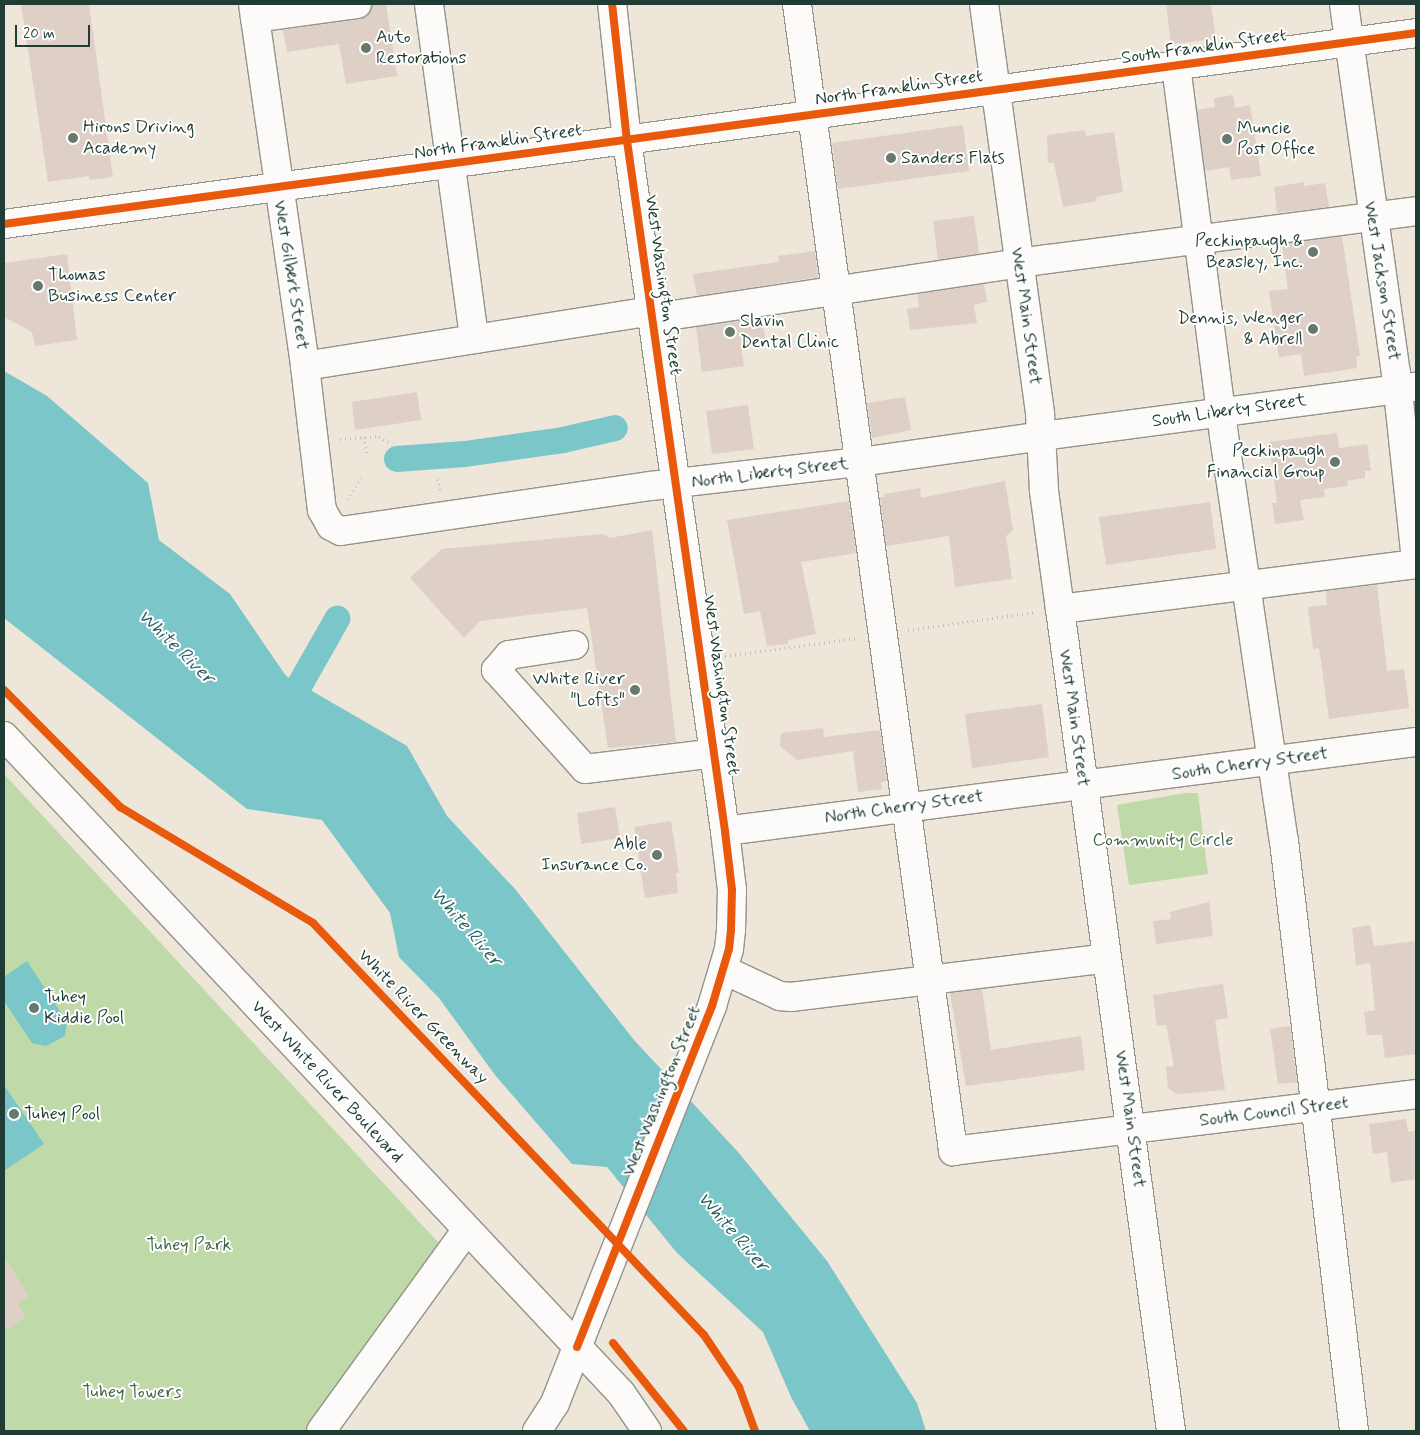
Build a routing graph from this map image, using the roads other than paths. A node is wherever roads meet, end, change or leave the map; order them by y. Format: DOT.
graph roads {
  1 [pos="357,4"];
  2 [pos="429,4"];
  3 [pos="612,4"];
  4 [pos="798,4"];
  5 [pos="984,4"];
  6 [pos="1344,4"];
  7 [pos="254,11"];
  8 [pos="1416,34"];
  9 [pos="1350,43"];
  10 [pos="1176,66"];
  11 [pos="996,90"];
  12 [pos="814,114"];
  13 [pos="627,141"];
  14 [pos="451,163"];
  15 [pos="277,186"];
  16 [pos="1416,211"];
  17 [pos="1372,218"];
  18 [pos="4,224"];
  19 [pos="1199,241"];
  20 [pos="1019,265"];
  21 [pos="838,291"];
  22 [pos="652,315"];
  23 [pos="474,339"];
  24 [pos="305,366"];
  25 [pos="1406,388"];
  26 [pos="1221,413"];
  27 [pos="1042,436"];
  28 [pos="860,462"];
  29 [pos="676,484"];
  30 [pos="333,512"];
  31 [pos="1416,559"];
  32 [pos="1416,564"];
  33 [pos="1246,585"];
  34 [pos="1060,609"];
  35 [pos="574,645"];
  36 [pos="4,736"];
  37 [pos="1416,742"];
  38 [pos="715,753"];
  39 [pos="1271,761"];
  40 [pos="1083,784"];
  41 [pos="908,807"];
  42 [pos="725,831"];
  43 [pos="1107,958"];
  44 [pos="722,977"];
  45 [pos="929,980"];
  46 [pos="1416,1094"];
  47 [pos="1315,1107"];
  48 [pos="1132,1128"];
  49 [pos="466,1230"];
  50 [pos="577,1347"];
  51 [pos="321,1431"];
  52 [pos="537,1431"];
  53 [pos="646,1431"];
  54 [pos="1171,1431"];
  55 [pos="1354,1431"];
  1 -- 7 [label="street"];
  2 -- 14 [label="street"];
  3 -- 13 [label="street, West Washington Street"];
  4 -- 12 [label="street"];
  5 -- 11 [label="street, West Main Street"];
  6 -- 9 [label="street, West Jackson Street"];
  7 -- 15 [label="street, West Gilbert Street"];
  8 -- 9 [label="street, South Franklin Street"];
  9 -- 10 [label="street, South Franklin Street"];
  9 -- 17 [label="street, West Jackson Street"];
  10 -- 11 [label="street, South Franklin Street"];
  10 -- 19 [label="street"];
  11 -- 12 [label="street, North Franklin Street"];
  11 -- 20 [label="street, West Main Street"];
  12 -- 13 [label="street, North Franklin Street"];
  12 -- 21 [label="street"];
  13 -- 14 [label="street, North Franklin Street"];
  13 -- 22 [label="street, West Washington Street"];
  14 -- 15 [label="street, North Franklin Street"];
  14 -- 23 [label="street"];
  15 -- 18 [label="street, North Franklin Street"];
  15 -- 24 [label="street, West Gilbert Street"];
  16 -- 17 [label="street"];
  17 -- 19 [label="street"];
  17 -- 25 [label="street, West Jackson Street"];
  19 -- 20 [label="street"];
  19 -- 26 [label="street"];
  20 -- 21 [label="street"];
  20 -- 27 [label="street, West Main Street"];
  21 -- 22 [label="street"];
  21 -- 28 [label="street"];
  22 -- 23 [label="street"];
  22 -- 29 [label="street, West Washington Street"];
  23 -- 24 [label="street"];
  24 -- 30 [label="street, West Gilbert Street"];
  25 -- 26 [label="street, South Liberty Street"];
  25 -- 31 [label="street, West Jackson Street"];
  26 -- 27 [label="street, South Liberty Street"];
  26 -- 33 [label="street"];
  27 -- 28 [label="street, North Liberty Street"];
  27 -- 34 [label="street, West Main Street"];
  28 -- 29 [label="street, North Liberty Street"];
  28 -- 41 [label="street"];
  29 -- 30 [label="street, North Liberty Street"];
  29 -- 38 [label="street, West Washington Street"];
  32 -- 33 [label="street"];
  33 -- 34 [label="street"];
  33 -- 39 [label="street"];
  34 -- 40 [label="street, West Main Street"];
  35 -- 38 [label="street"];
  36 -- 49 [label="street, West White River Boulevard"];
  37 -- 39 [label="street, South Cherry Street"];
  38 -- 42 [label="street, West Washington Street"];
  39 -- 40 [label="street, South Cherry Street"];
  39 -- 47 [label="street"];
  40 -- 41 [label="street, North Cherry Street"];
  40 -- 43 [label="street, West Main Street"];
  41 -- 42 [label="street, North Cherry Street"];
  41 -- 45 [label="street"];
  42 -- 44 [label="street, West Washington Street"];
  43 -- 45 [label="street"];
  43 -- 48 [label="street, West Main Street"];
  44 -- 45 [label="street"];
  44 -- 50 [label="street, West Washington Street"];
  45 -- 48 [label="street, South Council Street"];
  46 -- 47 [label="street, South Council Street"];
  47 -- 48 [label="street, South Council Street"];
  47 -- 55 [label="street"];
  48 -- 54 [label="street, West Main Street"];
  49 -- 50 [label="street, West White River Boulevard"];
  49 -- 51 [label="street"];
  50 -- 52 [label="street, West Washington Street"];
  50 -- 53 [label="street, West White River Boulevard"];
}
